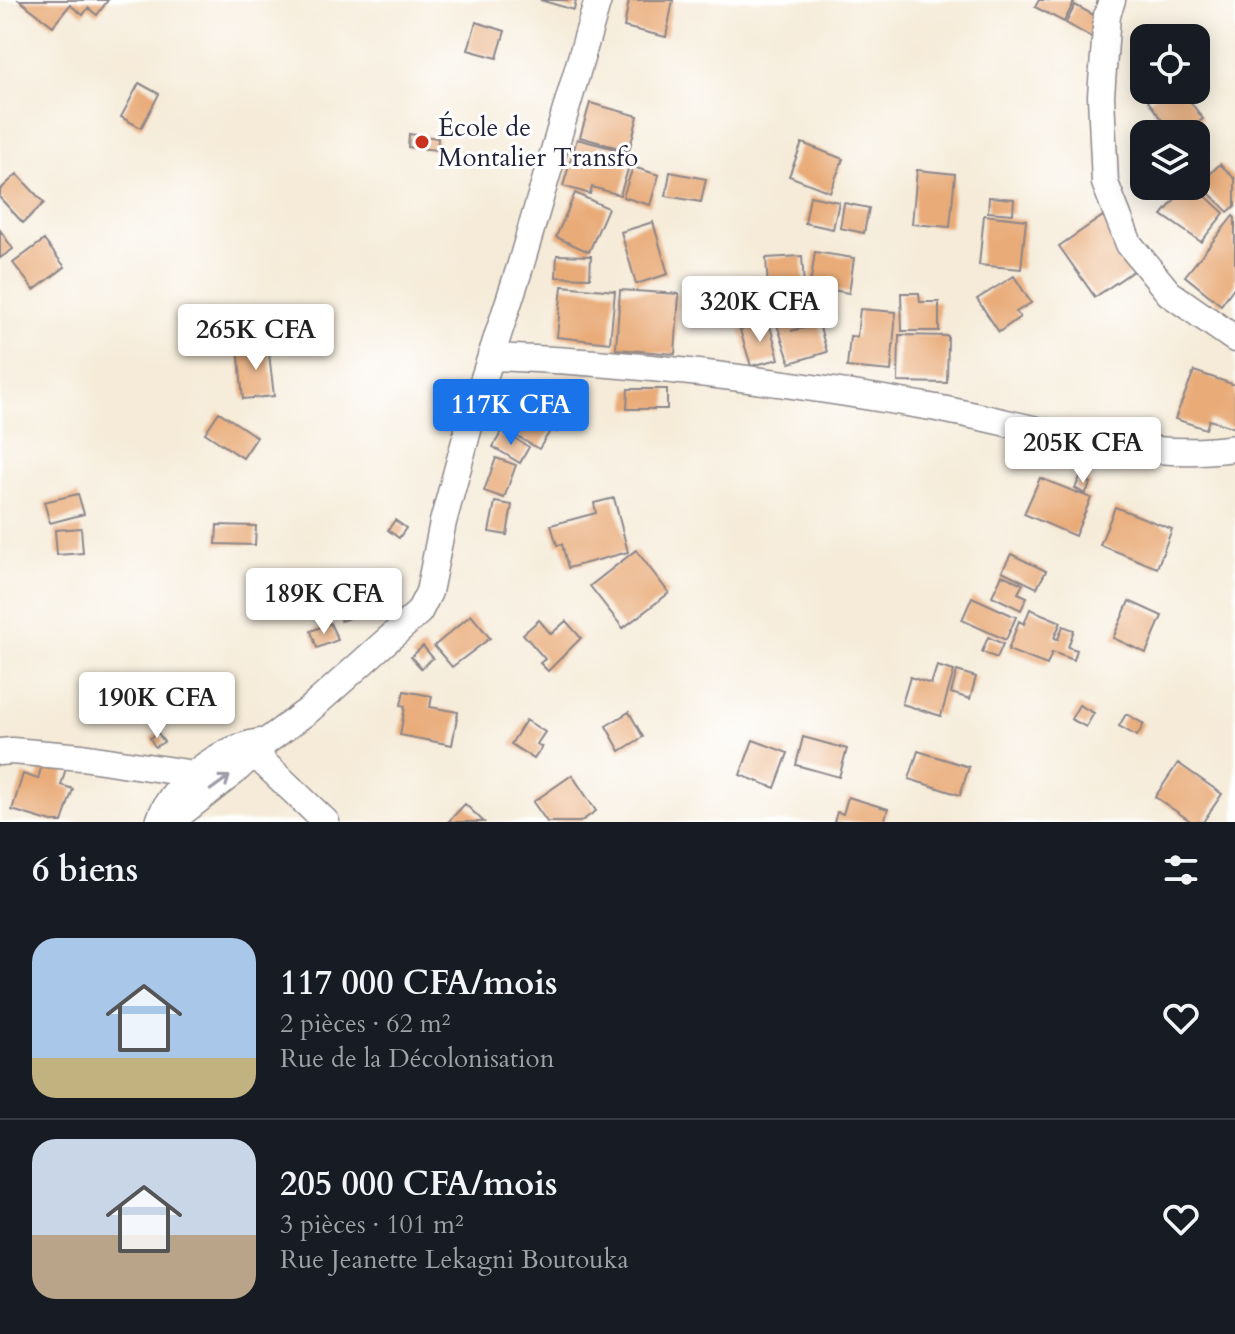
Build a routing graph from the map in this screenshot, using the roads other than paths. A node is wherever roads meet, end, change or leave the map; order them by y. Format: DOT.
graph roads {
  1 [pos="598,0"];
  2 [pos="1112,0"];
  3 [pos="1235,339"];
  4 [pos="492,357"];
  5 [pos="1235,448"];
  6 [pos="262,746"];
  7 [pos="0,752"];
  8 [pos="194,774"];
  9 [pos="159,822"];
  10 [pos="170,822"];
  11 [pos="326,822"];
  1 -- 4 [label="street"];
  2 -- 3 [label="street"];
  4 -- 5 [label="street"];
  4 -- 6 [label="street"];
  6 -- 8 [label="street"];
  10 -- 6 [label="street, one-way"];
  6 -- 11 [label="street"];
  7 -- 8 [label="street"];
  8 -- 9 [label="street"];
}
